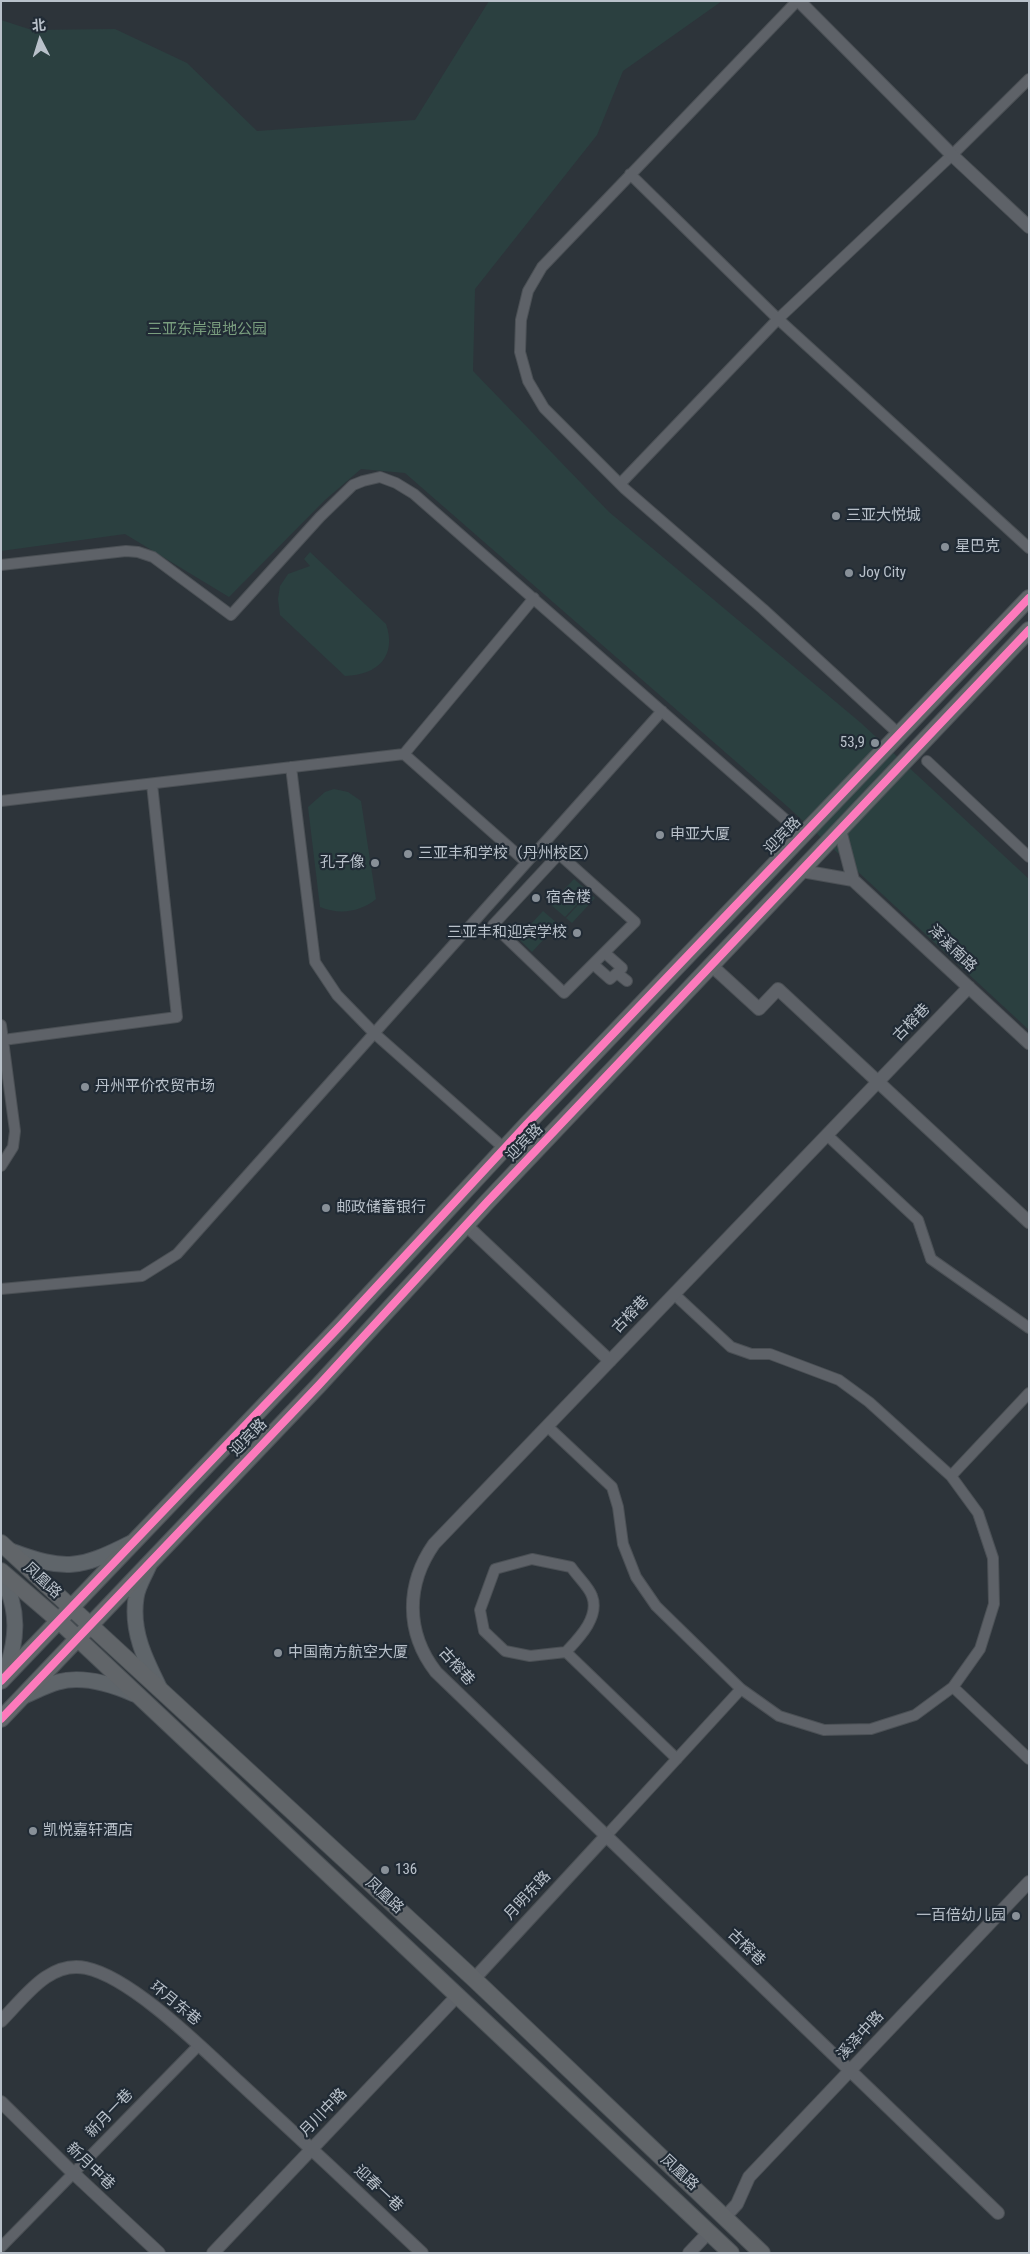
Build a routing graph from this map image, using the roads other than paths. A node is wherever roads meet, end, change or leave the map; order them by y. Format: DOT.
graph roads {
  1 [pos="798,1"];
  2 [pos="1029,79"];
  3 [pos="952,155"];
  4 [pos="630,174"];
  5 [pos="1029,227"];
  6 [pos="778,319"];
  7 [pos="620,484"];
  8 [pos="1029,548"];
  9 [pos="1,565"];
  10 [pos="534,598"];
  11 [pos="1029,598"];
  12 [pos="1029,630"];
  13 [pos="662,711"];
  14 [pos="900,735"];
  15 [pos="404,754"];
  16 [pos="927,761"];
  17 [pos="291,767"];
  18 [pos="152,784"];
  19 [pos="1,802"];
  20 [pos="840,830"];
  21 [pos="804,835"];
  22 [pos="1029,857"];
  23 [pos="526,862"];
  24 [pos="802,871"];
  25 [pos="853,880"];
  26 [pos="605,953"];
  27 [pos="593,964"];
  28 [pos="712,966"];
  29 [pos="617,973"];
  30 [pos="627,981"];
  31 [pos="969,987"];
  32 [pos="1,1025"];
  33 [pos="374,1033"];
  34 [pos="3,1040"];
  35 [pos="1029,1043"];
  36 [pos="878,1082"];
  37 [pos="527,1124"];
  38 [pos="826,1135"];
  39 [pos="546,1142"];
  40 [pos="504,1149"];
  41 [pos="530,1158"];
  42 [pos="1,1166"];
  43 [pos="473,1182"];
  44 [pos="488,1201"];
  45 [pos="1029,1222"];
  46 [pos="466,1226"];
  47 [pos="1,1290"];
  48 [pos="674,1294"];
  49 [pos="1029,1328"];
  50 [pos="610,1360"];
  51 [pos="1029,1393"];
  52 [pos="547,1426"];
  53 [pos="950,1476"];
  54 [pos="134,1541"];
  55 [pos="6,1547"];
  56 [pos="151,1560"];
  57 [pos="1,1571"];
  58 [pos="1,1575"];
  59 [pos="70,1608"];
  60 [pos="58,1620"];
  61 [pos="90,1625"];
  62 [pos="77,1638"];
  63 [pos="566,1652"];
  64 [pos="2,1680"];
  65 [pos="953,1687"];
  66 [pos="741,1689"];
  67 [pos="161,1691"];
  68 [pos="139,1696"];
  69 [pos="21,1698"];
  70 [pos="1,1719"];
  71 [pos="1029,1758"];
  72 [pos="677,1759"];
  73 [pos="606,1836"];
  74 [pos="1029,1882"];
  75 [pos="474,1979"];
  76 [pos="458,1995"];
  77 [pos="1,2021"];
  78 [pos="199,2045"];
  79 [pos="850,2071"];
  80 [pos="1,2102"];
  81 [pos="312,2149"];
  82 [pos="73,2174"];
  83 [pos="998,2212"];
  84 [pos="725,2216"];
  85 [pos="709,2232"];
  86 [pos="1,2247"];
  87 [pos="159,2253"];
  88 [pos="213,2253"];
  89 [pos="422,2253"];
  90 [pos="689,2253"];
  91 [pos="731,2253"];
  92 [pos="762,2253"];
  1 -- 3 [label="street"];
  1 -- 4 [label="street"];
  2 -- 3 [label="street"];
  3 -- 5 [label="street"];
  3 -- 6 [label="street"];
  4 -- 6 [label="street"];
  4 -- 7 [label="street"];
  6 -- 7 [label="street"];
  6 -- 8 [label="street"];
  7 -- 14 [label="street"];
  9 -- 10 [label="street"];
  10 -- 13 [label="street"];
  10 -- 15 [label="street"];
  11 -- 14 [label="highway, 迎宾路"];
  12 -- 20 [label="highway, 迎宾路"];
  13 -- 21 [label="street"];
  13 -- 23 [label="street"];
  14 -- 21 [label="highway, 迎宾路"];
  15 -- 17 [label="street"];
  15 -- 23 [label="street"];
  16 -- 22 [label="street"];
  17 -- 18 [label="street"];
  17 -- 33 [label="street"];
  18 -- 19 [label="street"];
  18 -- 34 [label="street"];
  20 -- 24 [label="highway, 迎宾路"];
  20 -- 25 [label="street"];
  21 -- 37 [label="highway, 迎宾路"];
  23 -- 33 [label="street"];
  24 -- 25 [label="street"];
  24 -- 28 [label="highway, 迎宾路"];
  25 -- 31 [label="street, 泽溪南路"];
  26 -- 27 [label="street"];
  26 -- 27 [label="street"];
  26 -- 29 [label="street"];
  27 -- 29 [label="street"];
  28 -- 36 [label="street"];
  28 -- 39 [label="highway, 迎宾路"];
  29 -- 30 [label="street"];
  31 -- 35 [label="street, 泽溪南路"];
  31 -- 36 [label="street, 古榕巷"];
  32 -- 34 [label="street"];
  33 -- 40 [label="street"];
  33 -- 47 [label="street"];
  34 -- 42 [label="street"];
  36 -- 38 [label="street, 古榕巷"];
  36 -- 45 [label="street"];
  37 -- 39 [label="highway"];
  37 -- 40 [label="highway, 迎宾路"];
  38 -- 48 [label="street, 古榕巷"];
  38 -- 49 [label="street"];
  39 -- 41 [label="highway, 迎宾路"];
  40 -- 41 [label="street"];
  40 -- 43 [label="highway, 迎宾路"];
  40 -- 44 [label="highway"];
  41 -- 44 [label="highway, 迎宾路"];
  43 -- 44 [label="highway"];
  43 -- 54 [label="highway, 迎宾路"];
  44 -- 46 [label="highway, 迎宾路"];
  46 -- 50 [label="street"];
  46 -- 56 [label="highway, 迎宾路"];
  48 -- 50 [label="street, 古榕巷"];
  48 -- 53 [label="street"];
  50 -- 52 [label="street, 古榕巷"];
  51 -- 53 [label="street"];
  52 -- 66 [label="street"];
  52 -- 73 [label="street, 古榕巷"];
  53 -- 65 [label="street"];
  54 -- 55 [label="main road"];
  54 -- 59 [label="highway, 迎宾路"];
  55 -- 59 [label="highway, 凤凰路"];
  56 -- 61 [label="highway, 迎宾路"];
  56 -- 67 [label="main road"];
  57 -- 60 [label="highway, 凤凰路"];
  58 -- 64 [label="main road"];
  59 -- 60 [label="highway, 迎宾路"];
  59 -- 61 [label="highway, 凤凰路"];
  60 -- 62 [label="highway, 凤凰路"];
  60 -- 64 [label="highway, 迎宾路"];
  61 -- 62 [label="highway, 迎宾路"];
  61 -- 67 [label="highway, 凤凰路"];
  62 -- 68 [label="highway, 凤凰路"];
  62 -- 69 [label="highway, 迎宾路"];
  63 -- 63 [label="street"];
  63 -- 72 [label="street"];
  65 -- 66 [label="street"];
  65 -- 71 [label="street"];
  66 -- 72 [label="street"];
  67 -- 75 [label="highway, 凤凰路"];
  68 -- 69 [label="main road"];
  68 -- 76 [label="highway, 凤凰路"];
  69 -- 70 [label="highway, 迎宾路"];
  72 -- 73 [label="street"];
  73 -- 75 [label="street, 月明东路"];
  73 -- 79 [label="street, 古榕巷"];
  74 -- 79 [label="street, 溪泽中路"];
  75 -- 84 [label="highway, 凤凰路"];
  76 -- 81 [label="street, 月川中路"];
  76 -- 85 [label="highway, 凤凰路"];
  77 -- 78 [label="street, 环月东巷"];
  78 -- 81 [label="street, 环月东巷"];
  78 -- 82 [label="street, 新月一巷"];
  79 -- 83 [label="street, 古榕巷"];
  79 -- 84 [label="street, 溪泽中路"];
  80 -- 82 [label="street, 新月中巷"];
  81 -- 88 [label="street, 月川中路"];
  81 -- 89 [label="street, 迎春一巷"];
  82 -- 86 [label="street, 新月一巷"];
  82 -- 87 [label="street, 新月中巷"];
  84 -- 92 [label="highway, 凤凰路"];
  85 -- 90 [label="street"];
  85 -- 91 [label="highway, 凤凰路"];
}
